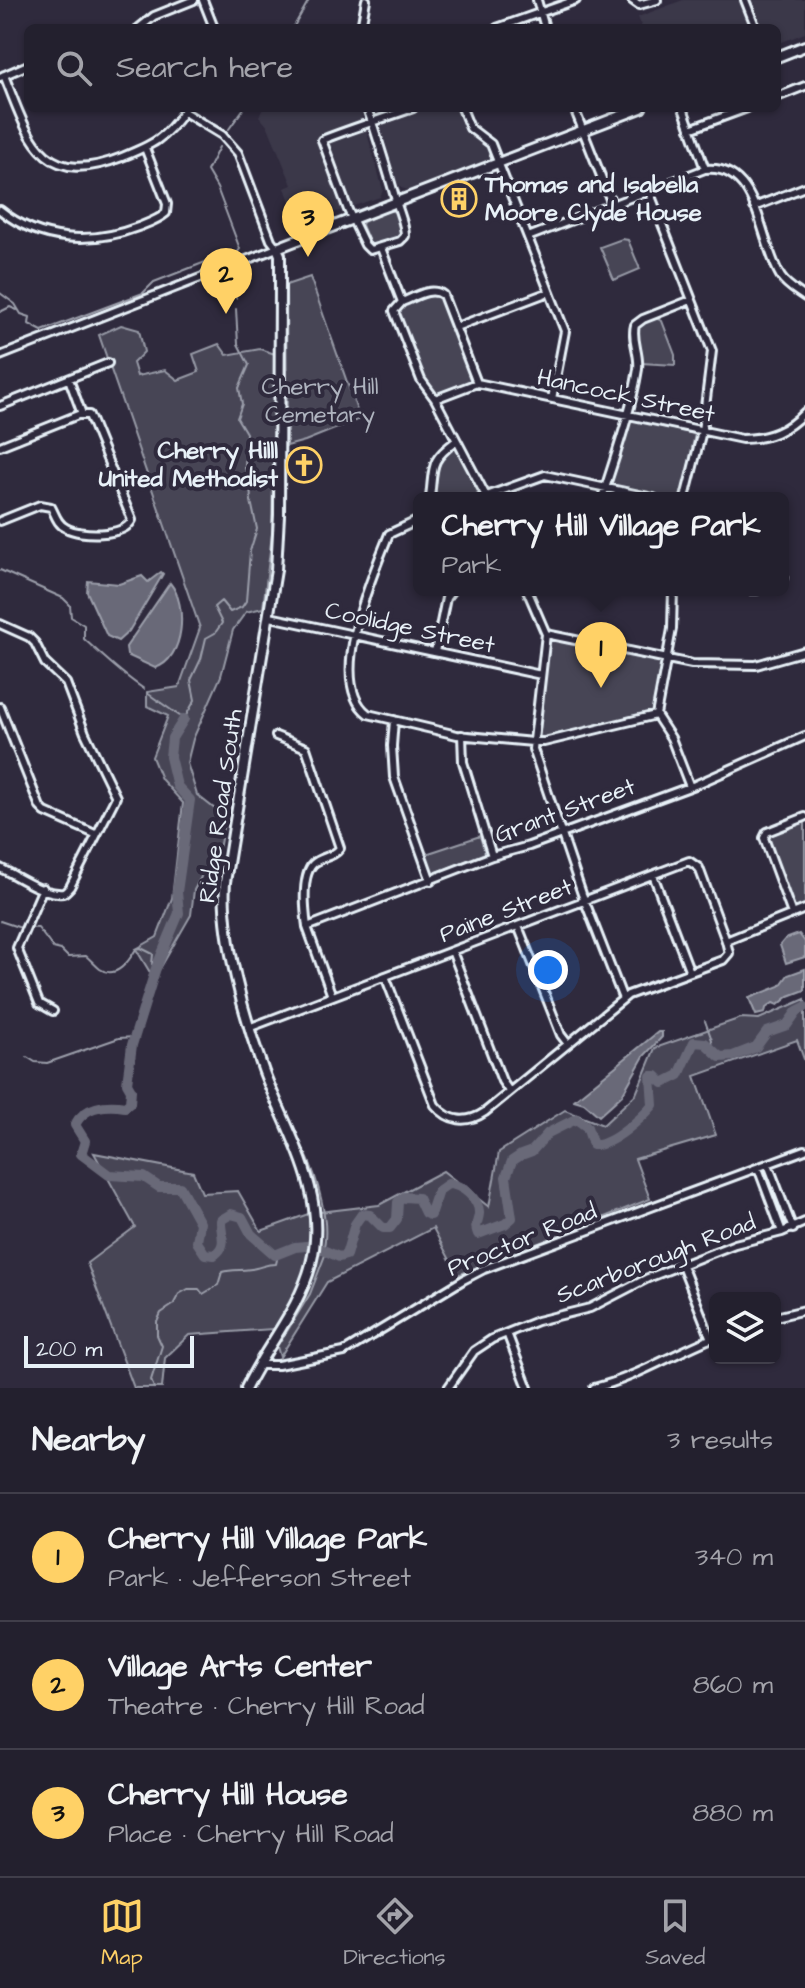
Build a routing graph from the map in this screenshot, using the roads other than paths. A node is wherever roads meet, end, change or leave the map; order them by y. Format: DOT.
graph roads {
  1 [pos="194,0"];
  2 [pos="203,0"];
  3 [pos="366,0"];
  4 [pos="537,0"];
  5 [pos="576,0"];
  6 [pos="632,0"];
  7 [pos="657,0"];
  8 [pos="745,0"];
  9 [pos="542,14"];
  10 [pos="145,24"];
  11 [pos="212,24"];
  12 [pos="361,24"];
  13 [pos="510,24"];
  14 [pos="544,24"];
  15 [pos="754,24"];
  16 [pos="805,46"];
  17 [pos="781,55"];
  18 [pos="24,67"];
  19 [pos="2,76"];
  20 [pos="805,86"];
  21 [pos="781,95"];
  22 [pos="184,112"];
  23 [pos="188,112"];
  24 [pos="368,112"];
  25 [pos="402,112"];
  26 [pos="464,112"];
  27 [pos="576,112"];
  28 [pos="630,112"];
  29 [pos="684,112"];
  30 [pos="736,112"];
  31 [pos="372,123"];
  32 [pos="583,129"];
  33 [pos="690,129"];
  34 [pos="145,148"];
  35 [pos="498,163"];
  36 [pos="705,169"];
  37 [pos="805,187"];
  38 [pos="649,191"];
  39 [pos="396,201"];
  40 [pos="612,204"];
  41 [pos="754,207"];
  42 [pos="0,210"];
  43 [pos="353,218"];
  44 [pos="528,237"];
  45 [pos="277,248"];
  46 [pos="381,248"];
  47 [pos="549,292"];
  48 [pos="805,297"];
  49 [pos="691,300"];
  50 [pos="402,302"];
  51 [pos="456,327"];
  52 [pos="0,356"];
  53 [pos="108,363"];
  54 [pos="69,379"];
  55 [pos="477,383"];
  56 [pos="435,399"];
  57 [pos="552,399"];
  58 [pos="0,406"];
  59 [pos="805,412"];
  60 [pos="82,414"];
  61 [pos="628,415"];
  62 [pos="702,431"];
  63 [pos="456,441"];
  64 [pos="0,446"];
  65 [pos="605,488"];
  66 [pos="431,492"];
  67 [pos="482,492"];
  68 [pos="499,492"];
  69 [pos="604,492"];
  70 [pos="625,492"];
  71 [pos="687,492"];
  72 [pos="0,521"];
  73 [pos="413,523"];
  74 [pos="448,596"];
  75 [pos="530,596"];
  76 [pos="673,596"];
  77 [pos="270,617"];
  78 [pos="0,624"];
  79 [pos="546,634"];
  80 [pos="356,636"];
  81 [pos="805,651"];
  82 [pos="435,652"];
  83 [pos="667,660"];
  84 [pos="541,675"];
  85 [pos="0,707"];
  86 [pos="656,715"];
  87 [pos="394,720"];
  88 [pos="462,735"];
  89 [pos="276,736"];
  90 [pos="805,736"];
  91 [pos="533,742"];
  92 [pos="690,787"];
  93 [pos="805,817"];
  94 [pos="95,834"];
  95 [pos="562,834"];
  96 [pos="492,856"];
  97 [pos="0,868"];
  98 [pos="653,875"];
  99 [pos="431,881"];
  100 [pos="43,888"];
  101 [pos="585,900"];
  102 [pos="805,909"];
  103 [pos="792,914"];
  104 [pos="518,926"];
  105 [pos="307,927"];
  106 [pos="726,941"];
  107 [pos="452,951"];
  108 [pos="690,972"];
  109 [pos="385,976"];
  110 [pos="332,996"];
  111 [pos="623,999"];
  112 [pos="53,1011"];
  113 [pos="251,1027"];
  114 [pos="568,1044"];
  115 [pos="509,1091"];
  116 [pos="805,1150"];
  117 [pos="768,1164"];
  118 [pos="758,1168"];
  119 [pos="805,1222"];
  120 [pos="793,1229"];
  121 [pos="782,1232"];
  122 [pos="682,1265"];
  123 [pos="805,1310"];
  124 [pos="781,1316"];
  125 [pos="709,1329"];
  126 [pos="507,1333"];
  127 [pos="709,1340"];
  128 [pos="258,1365"];
  129 [pos="246,1388"];
  130 [pos="448,1388"];
  131 [pos="528,1388"];
  132 [pos="594,1388"];
  1 -- 10 [label="street"];
  2 -- 11 [label="street"];
  3 -- 12 [label="street"];
  4 -- 9 [label="street"];
  5 -- 9 [label="street"];
  6 -- 7 [label="street"];
  8 -- 15 [label="street"];
  9 -- 13 [label="street"];
  9 -- 14 [label="street"];
  16 -- 17 [label="main road"];
  18 -- 19 [label="street"];
  19 -- 34 [label="street"];
  20 -- 21 [label="street"];
  22 -- 34 [label="street"];
  23 -- 45 [label="street"];
  24 -- 31 [label="street"];
  25 -- 31 [label="street"];
  26 -- 35 [label="street"];
  27 -- 32 [label="street"];
  28 -- 32 [label="main road"];
  29 -- 33 [label="street"];
  30 -- 33 [label="street"];
  31 -- 39 [label="street"];
  31 -- 43 [label="street"];
  32 -- 35 [label="main road"];
  32 -- 40 [label="street"];
  33 -- 36 [label="street"];
  34 -- 42 [label="street"];
  35 -- 39 [label="main road"];
  35 -- 44 [label="street"];
  36 -- 38 [label="street"];
  36 -- 41 [label="street"];
  37 -- 41 [label="street"];
  38 -- 40 [label="street"];
  38 -- 49 [label="street"];
  39 -- 43 [label="main road"];
  39 -- 46 [label="street"];
  40 -- 44 [label="street"];
  41 -- 48 [label="street"];
  43 -- 45 [label="main road"];
  43 -- 46 [label="street"];
  44 -- 47 [label="street"];
  45 -- 52 [label="street"];
  45 -- 77 [label="main road, Ridge Road South"];
  46 -- 50 [label="street"];
  47 -- 51 [label="street"];
  47 -- 57 [label="street"];
  49 -- 61 [label="street"];
  49 -- 62 [label="street"];
  50 -- 51 [label="street"];
  50 -- 56 [label="street"];
  51 -- 55 [label="street"];
  53 -- 54 [label="street"];
  54 -- 58 [label="street"];
  54 -- 60 [label="street"];
  55 -- 56 [label="street"];
  55 -- 57 [label="street, Hancock Street"];
  56 -- 63 [label="street"];
  57 -- 61 [label="street, Hancock Street"];
  59 -- 62 [label="street, Hancock Street"];
  60 -- 64 [label="street"];
  60 -- 72 [label="street"];
  61 -- 62 [label="street, Hancock Street"];
  61 -- 65 [label="street"];
  62 -- 71 [label="street"];
  63 -- 66 [label="street"];
  63 -- 67 [label="street"];
  65 -- 68 [label="street"];
  65 -- 69 [label="street"];
  65 -- 70 [label="street"];
  73 -- 80 [label="street"];
  74 -- 82 [label="street"];
  75 -- 79 [label="street"];
  76 -- 83 [label="street"];
  77 -- 80 [label="street, Coolidge Street"];
  77 -- 113 [label="main road, Ridge Road South"];
  78 -- 94 [label="street"];
  79 -- 83 [label="street"];
  79 -- 84 [label="street"];
  80 -- 82 [label="street, Coolidge Street"];
  80 -- 87 [label="street"];
  81 -- 83 [label="street"];
  82 -- 84 [label="street, Coolidge Street"];
  83 -- 86 [label="street"];
  84 -- 91 [label="street"];
  85 -- 94 [label="street"];
  86 -- 91 [label="street"];
  86 -- 92 [label="street"];
  87 -- 88 [label="street"];
  87 -- 99 [label="street"];
  88 -- 91 [label="street"];
  88 -- 96 [label="street"];
  89 -- 105 [label="street"];
  90 -- 92 [label="street, Grant Street"];
  91 -- 95 [label="street"];
  92 -- 95 [label="street, Grant Street"];
  93 -- 103 [label="street"];
  94 -- 100 [label="street"];
  95 -- 96 [label="street, Grant Street"];
  95 -- 101 [label="street"];
  96 -- 99 [label="street, Grant Street"];
  97 -- 100 [label="street"];
  98 -- 101 [label="street, Paine Street"];
  98 -- 106 [label="street, Paine Street"];
  98 -- 108 [label="street"];
  99 -- 105 [label="street, Grant Street"];
  100 -- 112 [label="street"];
  101 -- 104 [label="street, Paine Street"];
  101 -- 111 [label="street"];
  102 -- 103 [label="street"];
  103 -- 106 [label="street"];
  104 -- 107 [label="street, Paine Street"];
  104 -- 114 [label="street"];
  105 -- 110 [label="street"];
  106 -- 108 [label="street"];
  107 -- 109 [label="street, Paine Street"];
  107 -- 115 [label="street"];
  108 -- 111 [label="street"];
  109 -- 110 [label="street, Paine Street"];
  109 -- 115 [label="street"];
  110 -- 113 [label="street, Paine Street"];
  111 -- 114 [label="street"];
  113 -- 128 [label="main road, Ridge Road South"];
  114 -- 115 [label="street"];
  116 -- 117 [label="street, Proctor Road"];
  117 -- 118 [label="street, Proctor Road"];
  117 -- 120 [label="street"];
  118 -- 121 [label="street"];
  118 -- 128 [label="street, Proctor Road"];
  119 -- 120 [label="street, Scarborough Road"];
  120 -- 121 [label="street, Scarborough Road"];
  121 -- 122 [label="street, Scarborough Road"];
  122 -- 125 [label="street"];
  122 -- 126 [label="street, Scarborough Road"];
  123 -- 124 [label="street"];
  126 -- 130 [label="street, Scarborough Road"];
  126 -- 131 [label="street"];
  127 -- 132 [label="street"];
  128 -- 129 [label="main road, Ridge Road South"];
}
